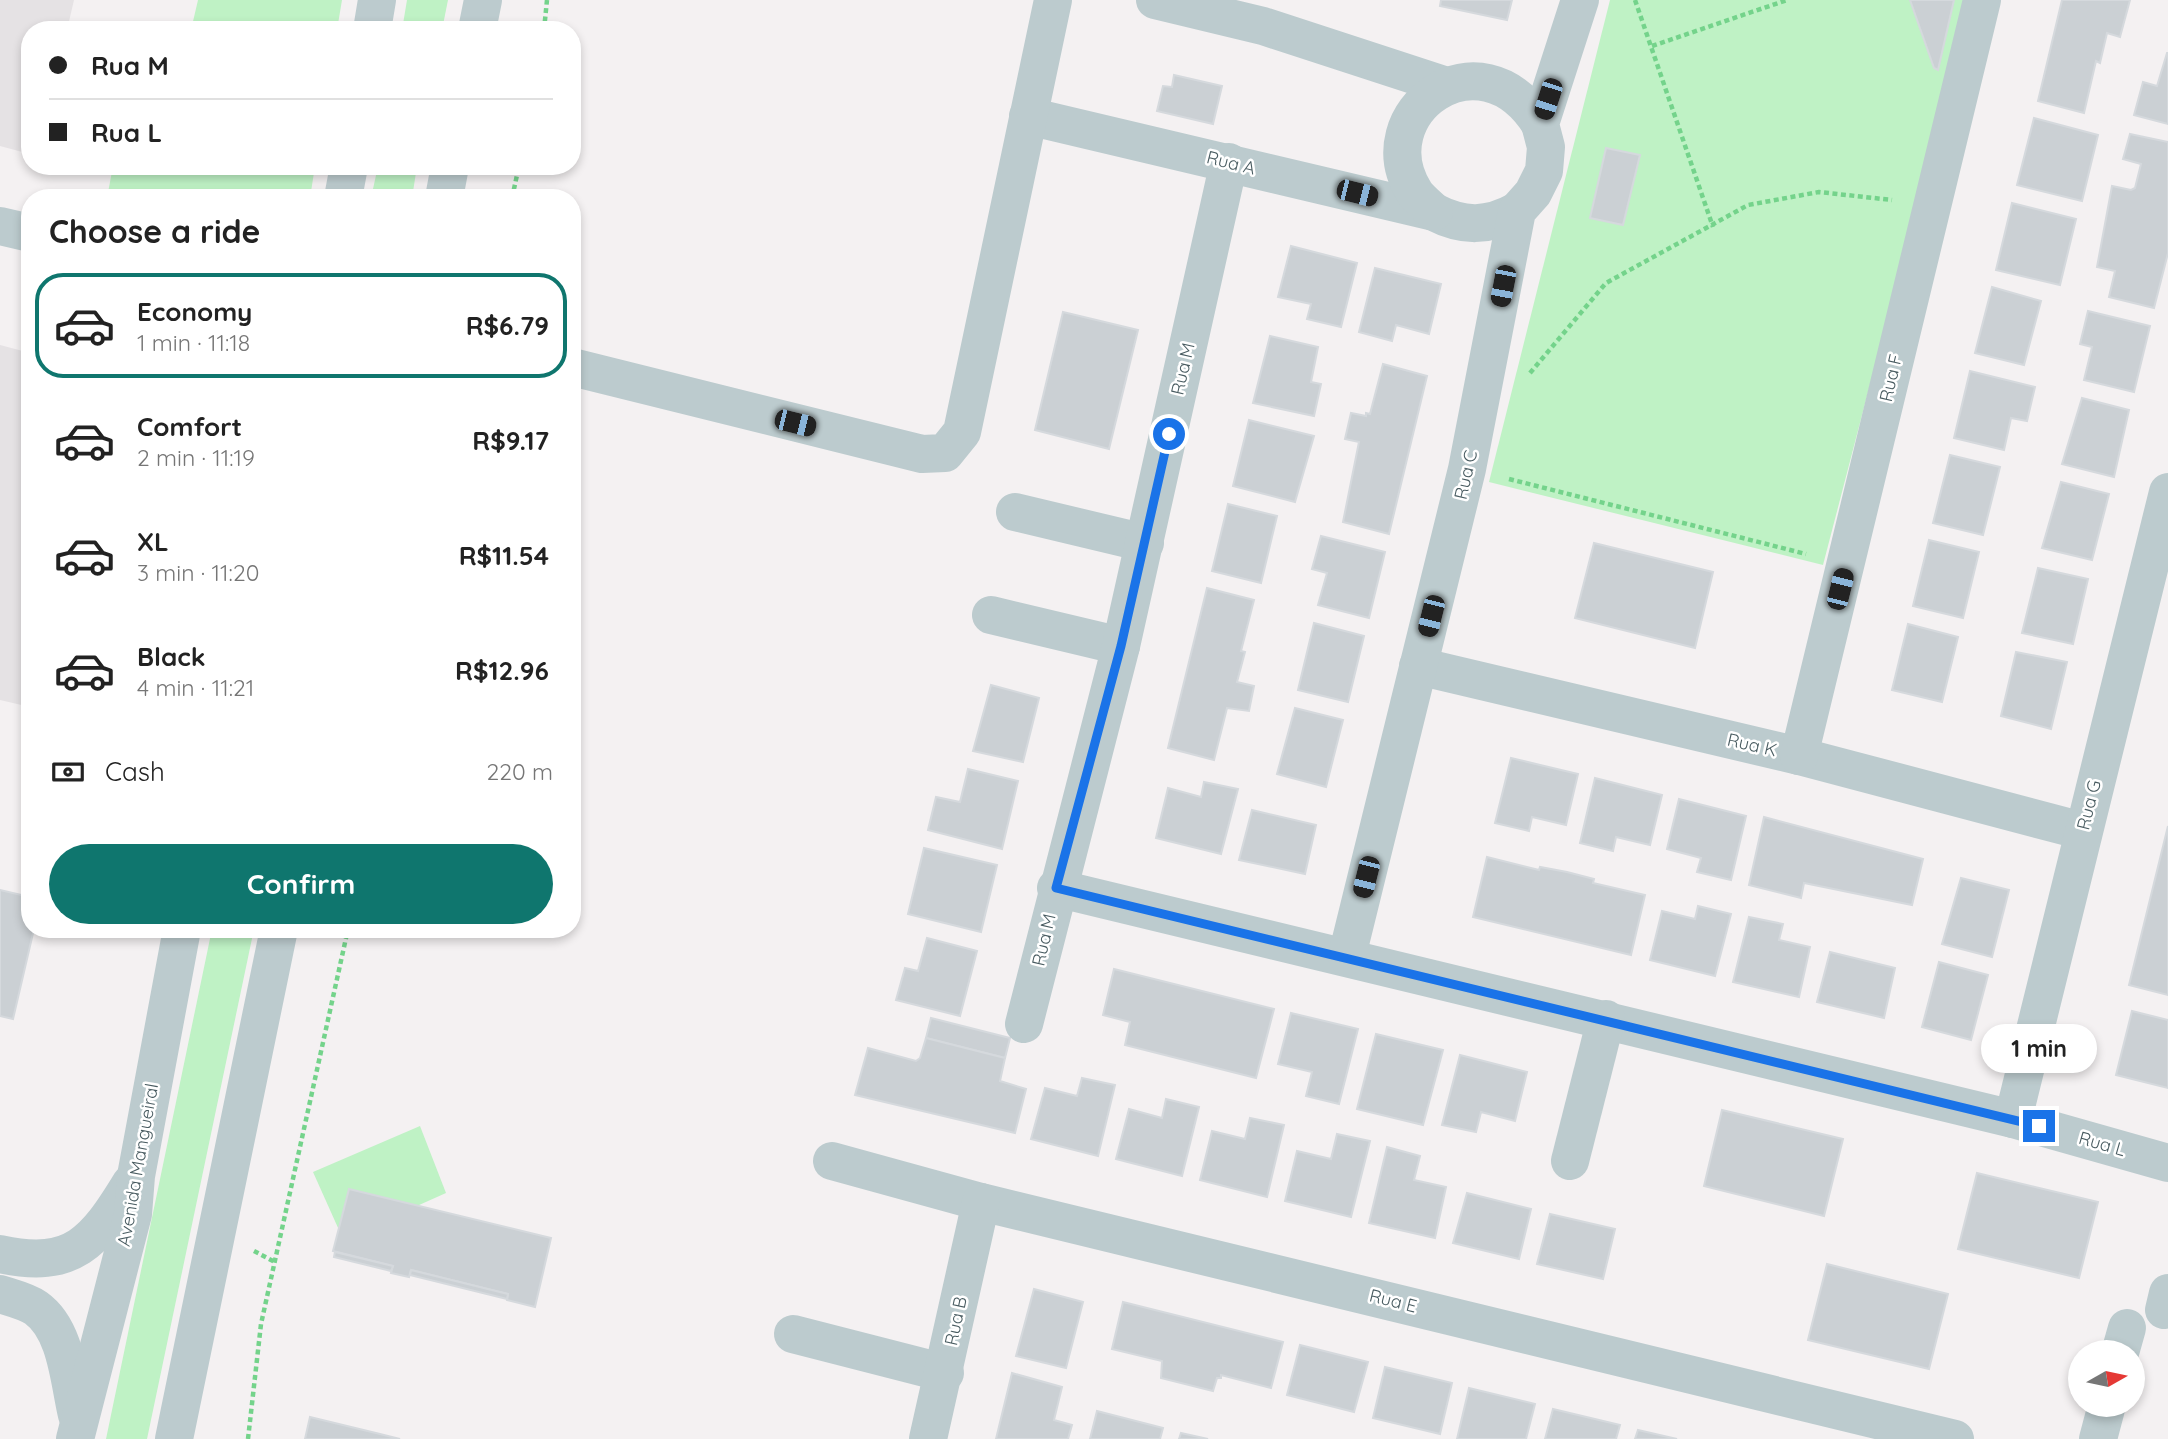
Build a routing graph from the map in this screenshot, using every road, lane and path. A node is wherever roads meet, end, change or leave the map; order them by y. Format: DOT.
graph roads {
  1 [pos="377,0"];
  2 [pos="483,0"];
  3 [pos="547,0"];
  4 [pos="1054,0"];
  5 [pos="1155,0"];
  6 [pos="1580,0"];
  7 [pos="1635,0"];
  8 [pos="1787,0"];
  9 [pos="1982,0"];
  10 [pos="1266,13"];
  11 [pos="374,21"];
  12 [pos="479,21"];
  13 [pos="545,21"];
  14 [pos="1653,46"];
  15 [pos="1447,86"];
  16 [pos="1028,116"];
  17 [pos="1540,124"];
  18 [pos="1229,162"];
  19 [pos="1900,201"];
  20 [pos="1517,211"];
  21 [pos="1434,212"];
  22 [pos="0,226"];
  23 [pos="1713,227"];
  24 [pos="21,231"];
  25 [pos="581,369"];
  26 [pos="1527,376"];
  27 [pos="1467,468"];
  28 [pos="2168,492"];
  29 [pos="1015,512"];
  30 [pos="1145,543"];
  31 [pos="1846,565"];
  32 [pos="990,615"];
  33 [pos="1121,646"];
  34 [pos="1418,666"];
  35 [pos="1799,756"];
  36 [pos="2083,831"];
  37 [pos="1056,888"];
  38 [pos="180,938"];
  39 [pos="274,938"];
  40 [pos="346,938"];
  41 [pos="1347,956"];
  42 [pos="1606,1019"];
  43 [pos="1024,1024"];
  44 [pos="2013,1119"];
  45 [pos="1570,1160"];
  46 [pos="832,1161"];
  47 [pos="2168,1163"];
  48 [pos="136,1176"];
  49 [pos="981,1202"];
  50 [pos="0,1254"];
  51 [pos="0,1294"];
  52 [pos="793,1335"];
  53 [pos="945,1373"];
  54 [pos="2104,1418"];
  55 [pos="76,1430"];
  56 [pos="174,1439"];
  57 [pos="248,1439"];
  58 [pos="928,1439"];
  59 [pos="1955,1439"];
  60 [pos="2098,1439"];
  1 -- 11 [label="street"];
  2 -- 12 [label="street"];
  3 -- 13 [label="path"];
  4 -- 16 [label="street"];
  5 -- 10 [label="street"];
  6 -- 17 [label="street, Rua C"];
  7 -- 14 [label="path"];
  8 -- 14 [label="path"];
  9 -- 31 [label="street, Rua F"];
  10 -- 15 [label="street"];
  14 -- 23 [label="path"];
  15 -- 17 [label="street"];
  15 -- 21 [label="street"];
  16 -- 18 [label="street, Rua A"];
  16 -- 25 [label="street"];
  17 -- 20 [label="street, Rua C"];
  18 -- 21 [label="street, Rua A"];
  18 -- 30 [label="street, Rua M"];
  19 -- 23 [label="path"];
  20 -- 21 [label="street, Rua A"];
  20 -- 27 [label="street, Rua C"];
  22 -- 24 [label="street"];
  23 -- 26 [label="path"];
  27 -- 31 [label="path"];
  27 -- 34 [label="street, Rua C"];
  28 -- 36 [label="street, Rua G"];
  29 -- 30 [label="street"];
  30 -- 33 [label="street, Rua M"];
  31 -- 35 [label="street, Rua F"];
  32 -- 33 [label="street"];
  33 -- 37 [label="street, Rua M"];
  34 -- 35 [label="street, Rua K"];
  34 -- 41 [label="street, Rua C"];
  35 -- 36 [label="street, Rua K"];
  36 -- 44 [label="street, Rua G"];
  37 -- 41 [label="street, Rua L"];
  37 -- 43 [label="street, Rua M"];
  38 -- 48 [label="street, Avenida Mangueiral"];
  39 -- 56 [label="street"];
  40 -- 57 [label="path"];
  41 -- 42 [label="street, Rua L"];
  42 -- 44 [label="street, Rua L"];
  42 -- 45 [label="street"];
  44 -- 47 [label="street, Rua L"];
  46 -- 49 [label="street, Rua E"];
  48 -- 50 [label="street"];
  48 -- 55 [label="street, Avenida Mangueiral"];
  49 -- 53 [label="street, Rua B"];
  49 -- 59 [label="street, Rua E"];
  51 -- 55 [label="street"];
  52 -- 53 [label="street"];
  53 -- 58 [label="street, Rua B"];
  54 -- 60 [label="street"];
}
